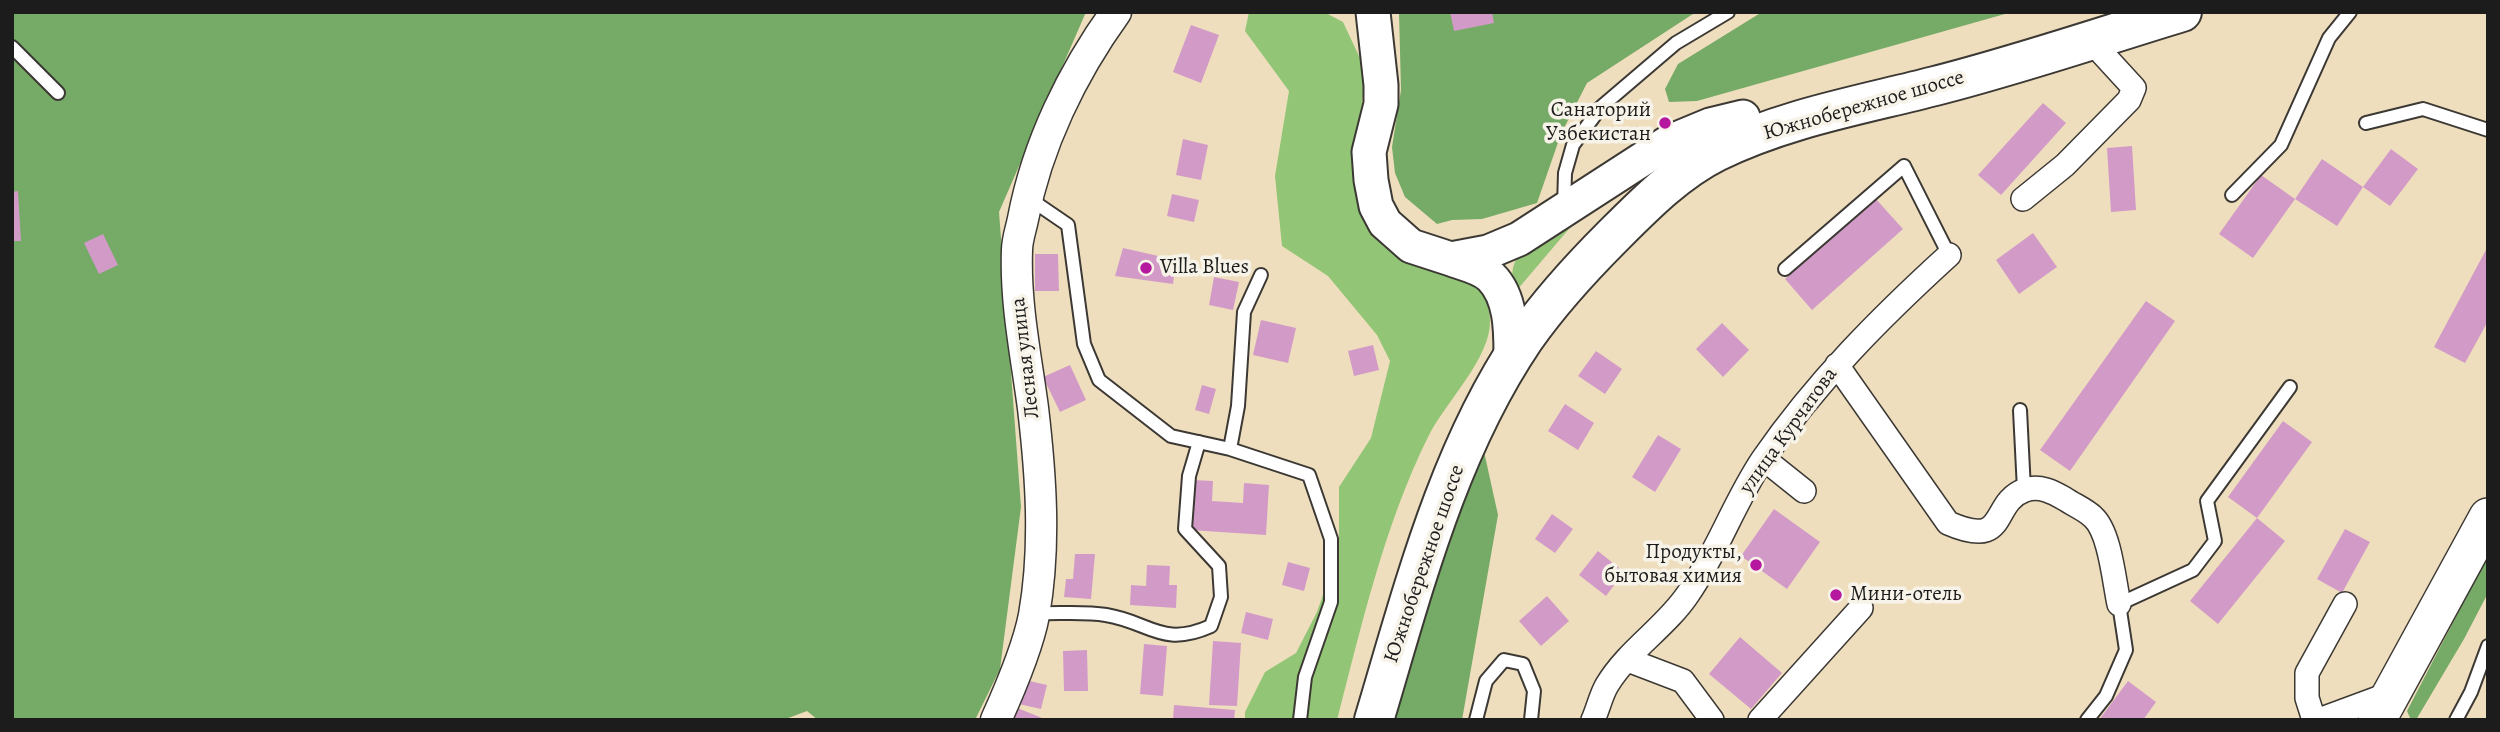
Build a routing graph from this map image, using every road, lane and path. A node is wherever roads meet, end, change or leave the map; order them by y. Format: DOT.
graph roads {
  1 [pos="1116,12"];
  2 [pos="1373,12"];
  3 [pos="1728,12"];
  4 [pos="2182,12"];
  5 [pos="2350,12"];
  6 [pos="2102,26"];
  7 [pos="12,47"];
  8 [pos="58,93"];
  9 [pos="1743,117"];
  10 [pos="2366,123"];
  11 [pos="2488,130"];
  12 [pos="2232,195"];
  13 [pos="1027,197"];
  14 [pos="2023,199"];
  15 [pos="1630,202"];
  16 [pos="1553,216"];
  17 [pos="1950,255"];
  18 [pos="1451,259"];
  19 [pos="1785,269"];
  20 [pos="1261,275"];
  21 [pos="1511,343"];
  22 [pos="1837,365"];
  23 [pos="2290,387"];
  24 [pos="2020,410"];
  25 [pos="1199,442"];
  26 [pos="1230,449"];
  27 [pos="1764,459"];
  28 [pos="1804,491"];
  29 [pos="2024,491"];
  30 [pos="2488,517"];
  31 [pos="2488,534"];
  32 [pos="2119,604"];
  33 [pos="2344,604"];
  34 [pos="1861,608"];
  35 [pos="1034,613"];
  36 [pos="2487,646"];
  37 [pos="1628,660"];
  38 [pos="2488,681"];
  39 [pos="2471,692"];
  40 [pos="2385,711"];
  41 [pos="996,720"];
  42 [pos="1300,720"];
  43 [pos="1357,720"];
  44 [pos="1374,720"];
  45 [pos="1476,720"];
  46 [pos="1531,720"];
  47 [pos="1593,720"];
  48 [pos="1712,720"];
  49 [pos="1760,720"];
  50 [pos="2087,720"];
  51 [pos="2317,720"];
  52 [pos="2456,720"];
  1 -- 13 [label="street, Лесная улица"];
  2 -- 18 [label="main road"];
  3 -- 16 [label="lane"];
  4 -- 6 [label="highway, Южнобережное шоссе"];
  5 -- 12 [label="lane"];
  6 -- 9 [label="highway, Южнобережное шоссе"];
  6 -- 14 [label="street"];
  6 -- 15 [label="highway, Южнобережное шоссе"];
  7 -- 8 [label="lane"];
  9 -- 15 [label="highway, Южнобережное шоссе"];
  9 -- 16 [label="main road"];
  10 -- 11 [label="lane"];
  13 -- 25 [label="lane"];
  13 -- 35 [label="street, Лесная улица"];
  15 -- 16 [label="main road"];
  15 -- 21 [label="highway, Южнобережное шоссе"];
  16 -- 18 [label="main road"];
  17 -- 19 [label="lane"];
  17 -- 22 [label="street, улица Курчатова"];
  18 -- 21 [label="main road"];
  20 -- 26 [label="lane"];
  21 -- 43 [label="highway, Южнобережное шоссе"];
  21 -- 44 [label="highway, Южнобережное шоссе"];
  22 -- 27 [label="street, улица Курчатова"];
  22 -- 29 [label="street"];
  23 -- 32 [label="lane"];
  24 -- 29 [label="lane"];
  25 -- 26 [label="lane"];
  25 -- 35 [label="lane"];
  26 -- 42 [label="lane"];
  27 -- 28 [label="street"];
  27 -- 37 [label="street, улица Курчатова"];
  29 -- 32 [label="street"];
  30 -- 40 [label="main road"];
  31 -- 40 [label="main road"];
  32 -- 50 [label="lane"];
  33 -- 51 [label="street"];
  34 -- 49 [label="street"];
  35 -- 41 [label="street, Лесная улица"];
  36 -- 39 [label="lane"];
  37 -- 47 [label="street, улица Курчатова"];
  37 -- 48 [label="street"];
  38 -- 39 [label="lane"];
  39 -- 52 [label="lane"];
  40 -- 51 [label="street"];
  45 -- 46 [label="lane"];
}
